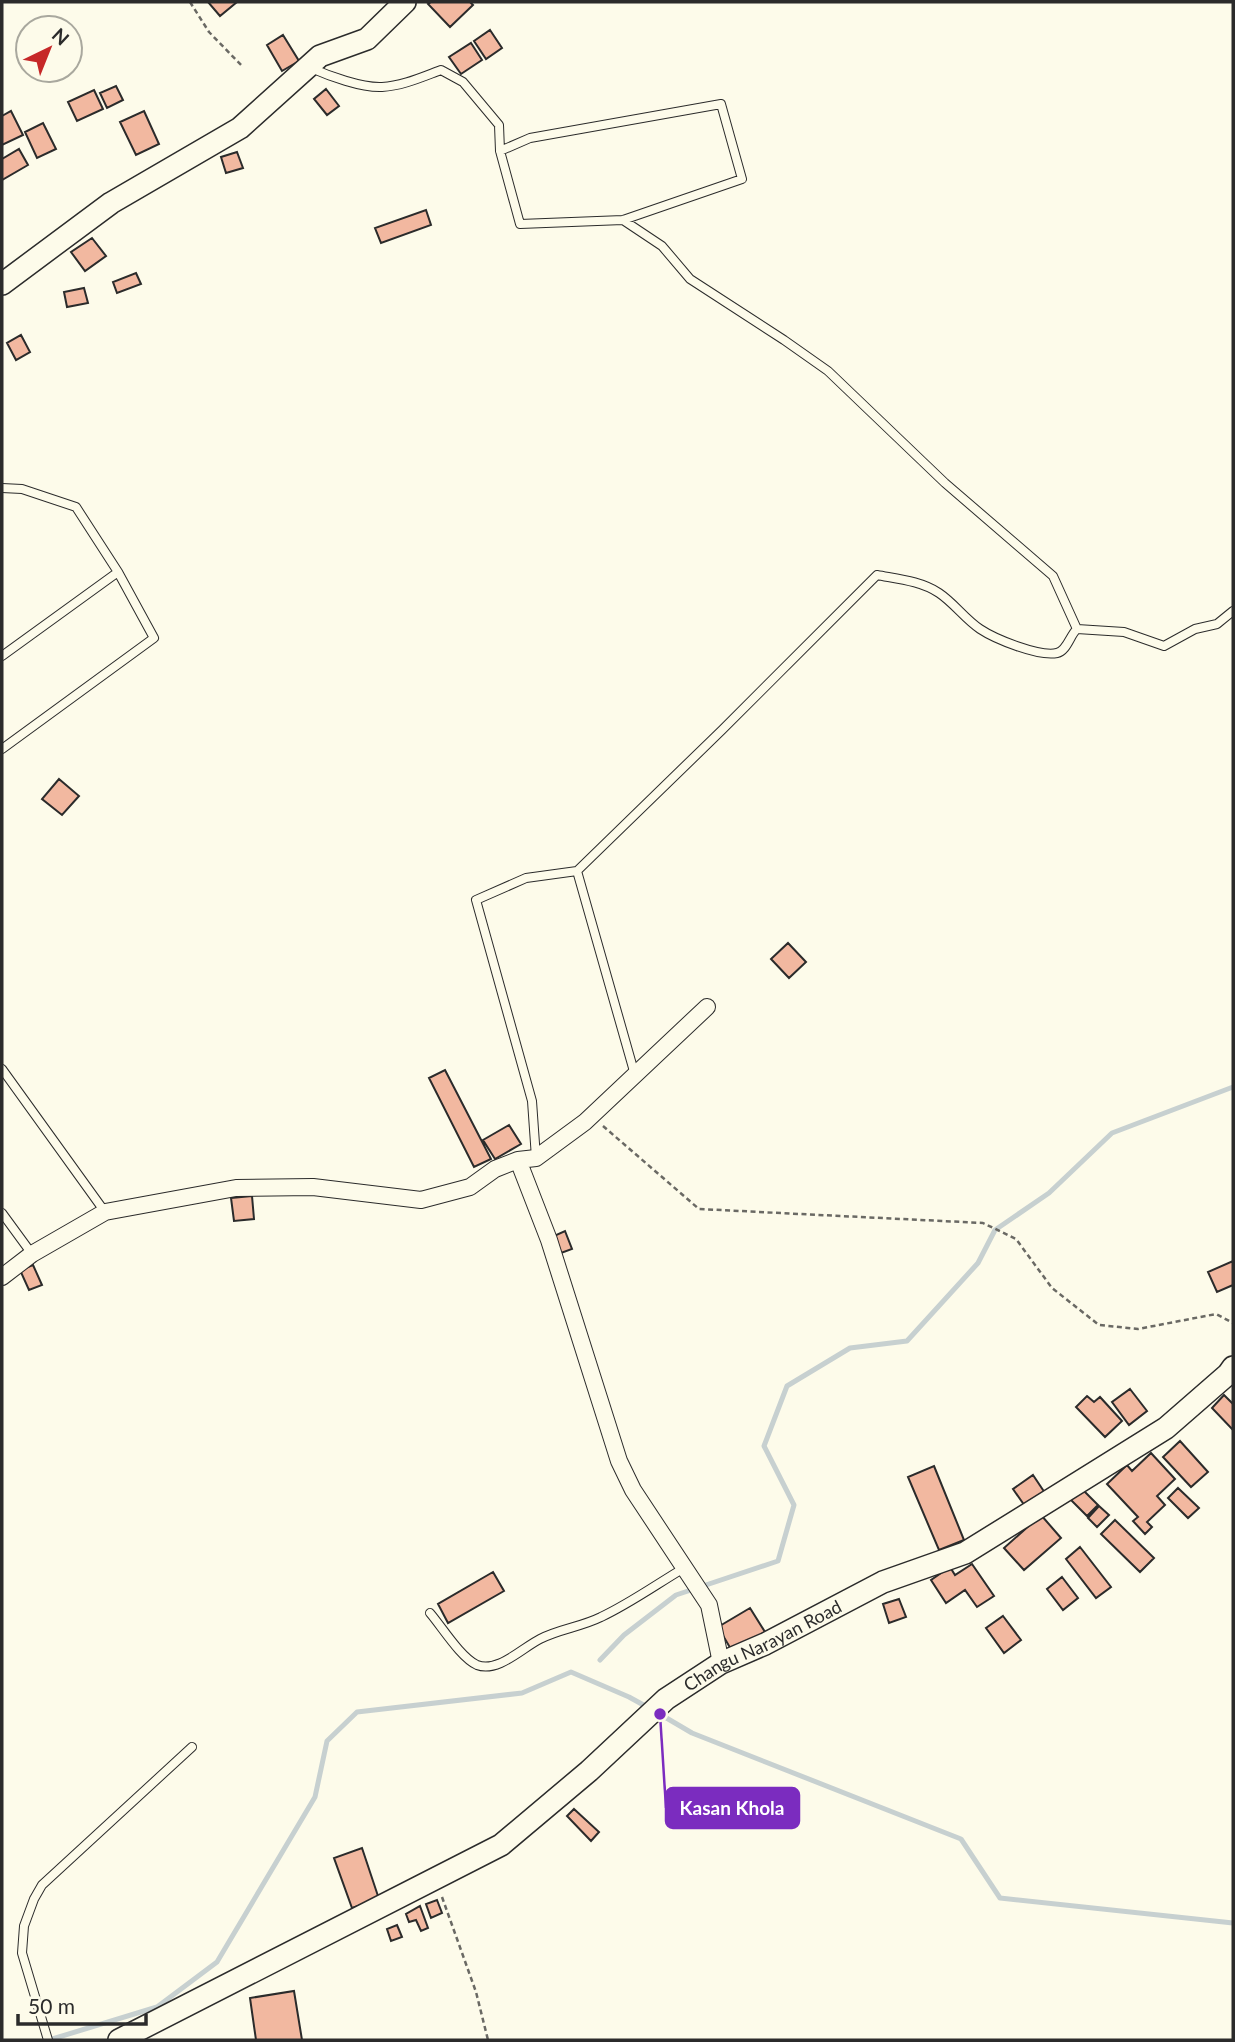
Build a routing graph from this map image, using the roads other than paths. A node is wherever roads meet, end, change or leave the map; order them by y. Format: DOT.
graph roads {
  1 [pos="405,2"];
  2 [pos="308,67"];
  3 [pos="499,151"];
  4 [pos="623,220"];
  5 [pos="2,284"];
  6 [pos="2,488"];
  7 [pos="118,572"];
  8 [pos="1233,611"];
  9 [pos="1077,629"];
  10 [pos="2,656"];
  11 [pos="2,749"];
  12 [pos="577,871"];
  13 [pos="707,1007"];
  14 [pos="2,1069"];
  15 [pos="635,1075"];
  16 [pos="536,1158"];
  17 [pos="518,1160"];
  18 [pos="105,1212"];
  19 [pos="2,1213"];
  20 [pos="32,1254"];
  21 [pos="2,1277"];
  22 [pos="1233,1367"];
  23 [pos="684,1568"];
  24 [pos="430,1613"];
  25 [pos="721,1663"];
  26 [pos="192,1747"];
  27 [pos="48,2040"];
  28 [pos="119,2040"];
  1 -- 2 [label="main road"];
  2 -- 3 [label="lane"];
  2 -- 5 [label="main road"];
  3 -- 4 [label="lane"];
  3 -- 4 [label="lane"];
  4 -- 9 [label="lane"];
  6 -- 7 [label="lane"];
  7 -- 10 [label="lane"];
  7 -- 11 [label="lane"];
  8 -- 9 [label="lane"];
  9 -- 12 [label="lane"];
  12 -- 15 [label="lane"];
  12 -- 16 [label="lane"];
  13 -- 15 [label="street"];
  14 -- 18 [label="lane"];
  15 -- 16 [label="street"];
  16 -- 17 [label="street"];
  17 -- 18 [label="street"];
  17 -- 23 [label="street"];
  18 -- 20 [label="street"];
  19 -- 20 [label="lane"];
  20 -- 21 [label="street"];
  22 -- 25 [label="main road, Changu Narayan Road"];
  23 -- 24 [label="lane"];
  23 -- 25 [label="street"];
  25 -- 28 [label="main road, Changu Narayan Road"];
  26 -- 27 [label="lane"];
}
